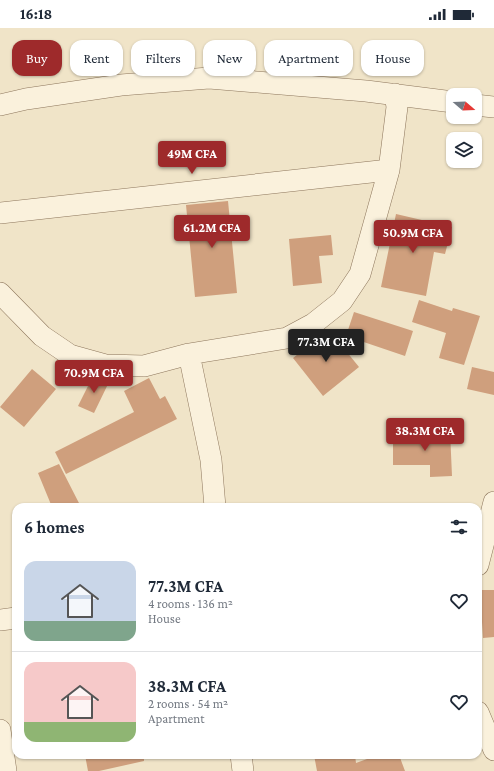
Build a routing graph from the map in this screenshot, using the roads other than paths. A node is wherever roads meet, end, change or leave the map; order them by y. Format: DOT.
graph roads {
  1 [pos="395,94"];
  2 [pos="446,101"];
  3 [pos="0,105"];
  4 [pos="482,106"];
  5 [pos="494,107"];
  6 [pos="388,170"];
  7 [pos="0,213"];
  8 [pos="0,293"];
  9 [pos="189,354"];
  10 [pos="494,502"];
  11 [pos="215,503"];
  12 [pos="482,559"];
  13 [pos="12,618"];
  14 [pos="0,620"];
  15 [pos="482,722"];
  16 [pos="1,740"];
  17 [pos="494,750"];
  18 [pos="242,759"];
  19 [pos="6,771"];
  20 [pos="243,771"];
  1 -- 2 [label="street"];
  1 -- 3 [label="street"];
  1 -- 6 [label="street"];
  4 -- 5 [label="street"];
  6 -- 7 [label="street"];
  6 -- 9 [label="street"];
  8 -- 9 [label="street"];
  9 -- 11 [label="street"];
  10 -- 12 [label="street"];
  13 -- 14 [label="street"];
  15 -- 17 [label="street"];
  16 -- 19 [label="street"];
  18 -- 20 [label="street"];
}
